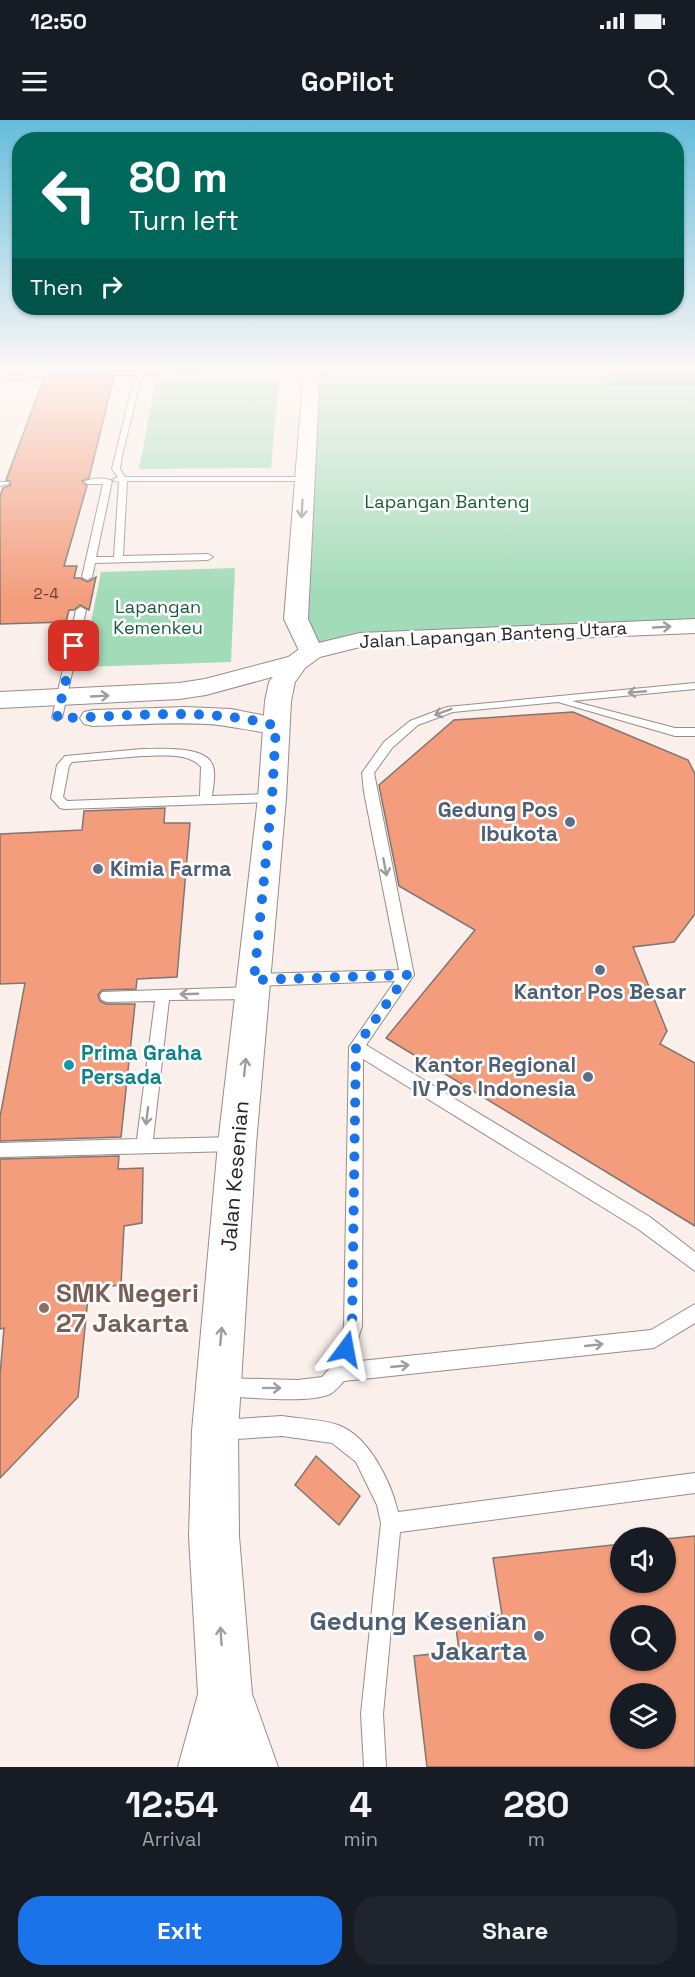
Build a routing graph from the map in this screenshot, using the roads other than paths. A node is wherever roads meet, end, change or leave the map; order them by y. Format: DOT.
graph roads {
  1 [pos="121,444"];
  2 [pos="307,444"];
  3 [pos="304,479"];
  4 [pos="123,480"];
  5 [pos="108,481"];
  6 [pos="88,482"];
  7 [pos="207,557"];
  8 [pos="118,559"];
  9 [pos="90,560"];
  10 [pos="87,577"];
  11 [pos="81,610"];
  12 [pos="695,626"];
  13 [pos="304,658"];
  14 [pos="695,686"];
  15 [pos="555,699"];
  16 [pos="0,700"];
  17 [pos="60,708"];
  18 [pos="0,720"];
  19 [pos="276,726"];
  20 [pos="695,732"];
  21 [pos="272,798"];
  22 [pos="206,800"];
  23 [pos="407,975"];
  24 [pos="254,986"];
  25 [pos="163,995"];
  26 [pos="106,996"];
  27 [pos="356,1047"];
  28 [pos="237,1144"];
  29 [pos="144,1146"];
  30 [pos="0,1150"];
  31 [pos="695,1263"];
  32 [pos="695,1313"];
  33 [pos="339,1372"];
  34 [pos="216,1409"];
  35 [pos="695,1483"];
  36 [pos="391,1523"];
  37 [pos="225,1694"];
  38 [pos="206,1767"];
  39 [pos="240,1767"];
  40 [pos="250,1767"];
  41 [pos="375,1767"];
  1 -- 4 [label="lane"];
  2 -- 3 [label="street"];
  3 -- 4 [label="lane"];
  3 -- 13 [label="street, one-way"];
  4 -- 5 [label="lane"];
  4 -- 8 [label="lane"];
  5 -- 6 [label="lane"];
  5 -- 9 [label="lane"];
  7 -- 8 [label="lane"];
  8 -- 9 [label="lane"];
  9 -- 10 [label="lane"];
  11 -- 17 [label="lane"];
  13 -- 12 [label="street, Jalan Lapangan Banteng Utara, one-way"];
  17 -- 13 [label="street, Jalan Lapangan Banteng Utara, one-way"];
  13 -- 19 [label="street, Jalan Kesenian"];
  14 -- 15 [label="lane, one-way"];
  15 -- 20 [label="lane"];
  15 -- 23 [label="lane, one-way"];
  16 -- 17 [label="street"];
  17 -- 18 [label="street"];
  17 -- 19 [label="street"];
  19 -- 21 [label="street, Jalan Kesenian"];
  21 -- 22 [label="lane"];
  21 -- 24 [label="street, Jalan Kesenian"];
  22 -- 22 [label="lane"];
  23 -- 24 [label="lane"];
  23 -- 27 [label="lane"];
  24 -- 25 [label="lane, one-way"];
  28 -- 24 [label="street, Jalan Kesenian, one-way"];
  25 -- 26 [label="lane"];
  25 -- 29 [label="lane, one-way"];
  27 -- 31 [label="lane"];
  27 -- 33 [label="lane"];
  28 -- 29 [label="lane"];
  34 -- 28 [label="street, Jalan Kesenian, one-way"];
  29 -- 30 [label="lane"];
  33 -- 32 [label="lane, one-way"];
  34 -- 33 [label="lane, one-way"];
  34 -- 36 [label="lane"];
  37 -- 34 [label="street, Jalan Kesenian, one-way"];
  35 -- 36 [label="lane"];
  36 -- 41 [label="lane"];
  37 -- 38 [label="street"];
  37 -- 39 [label="lane"];
  37 -- 40 [label="street"];
}
